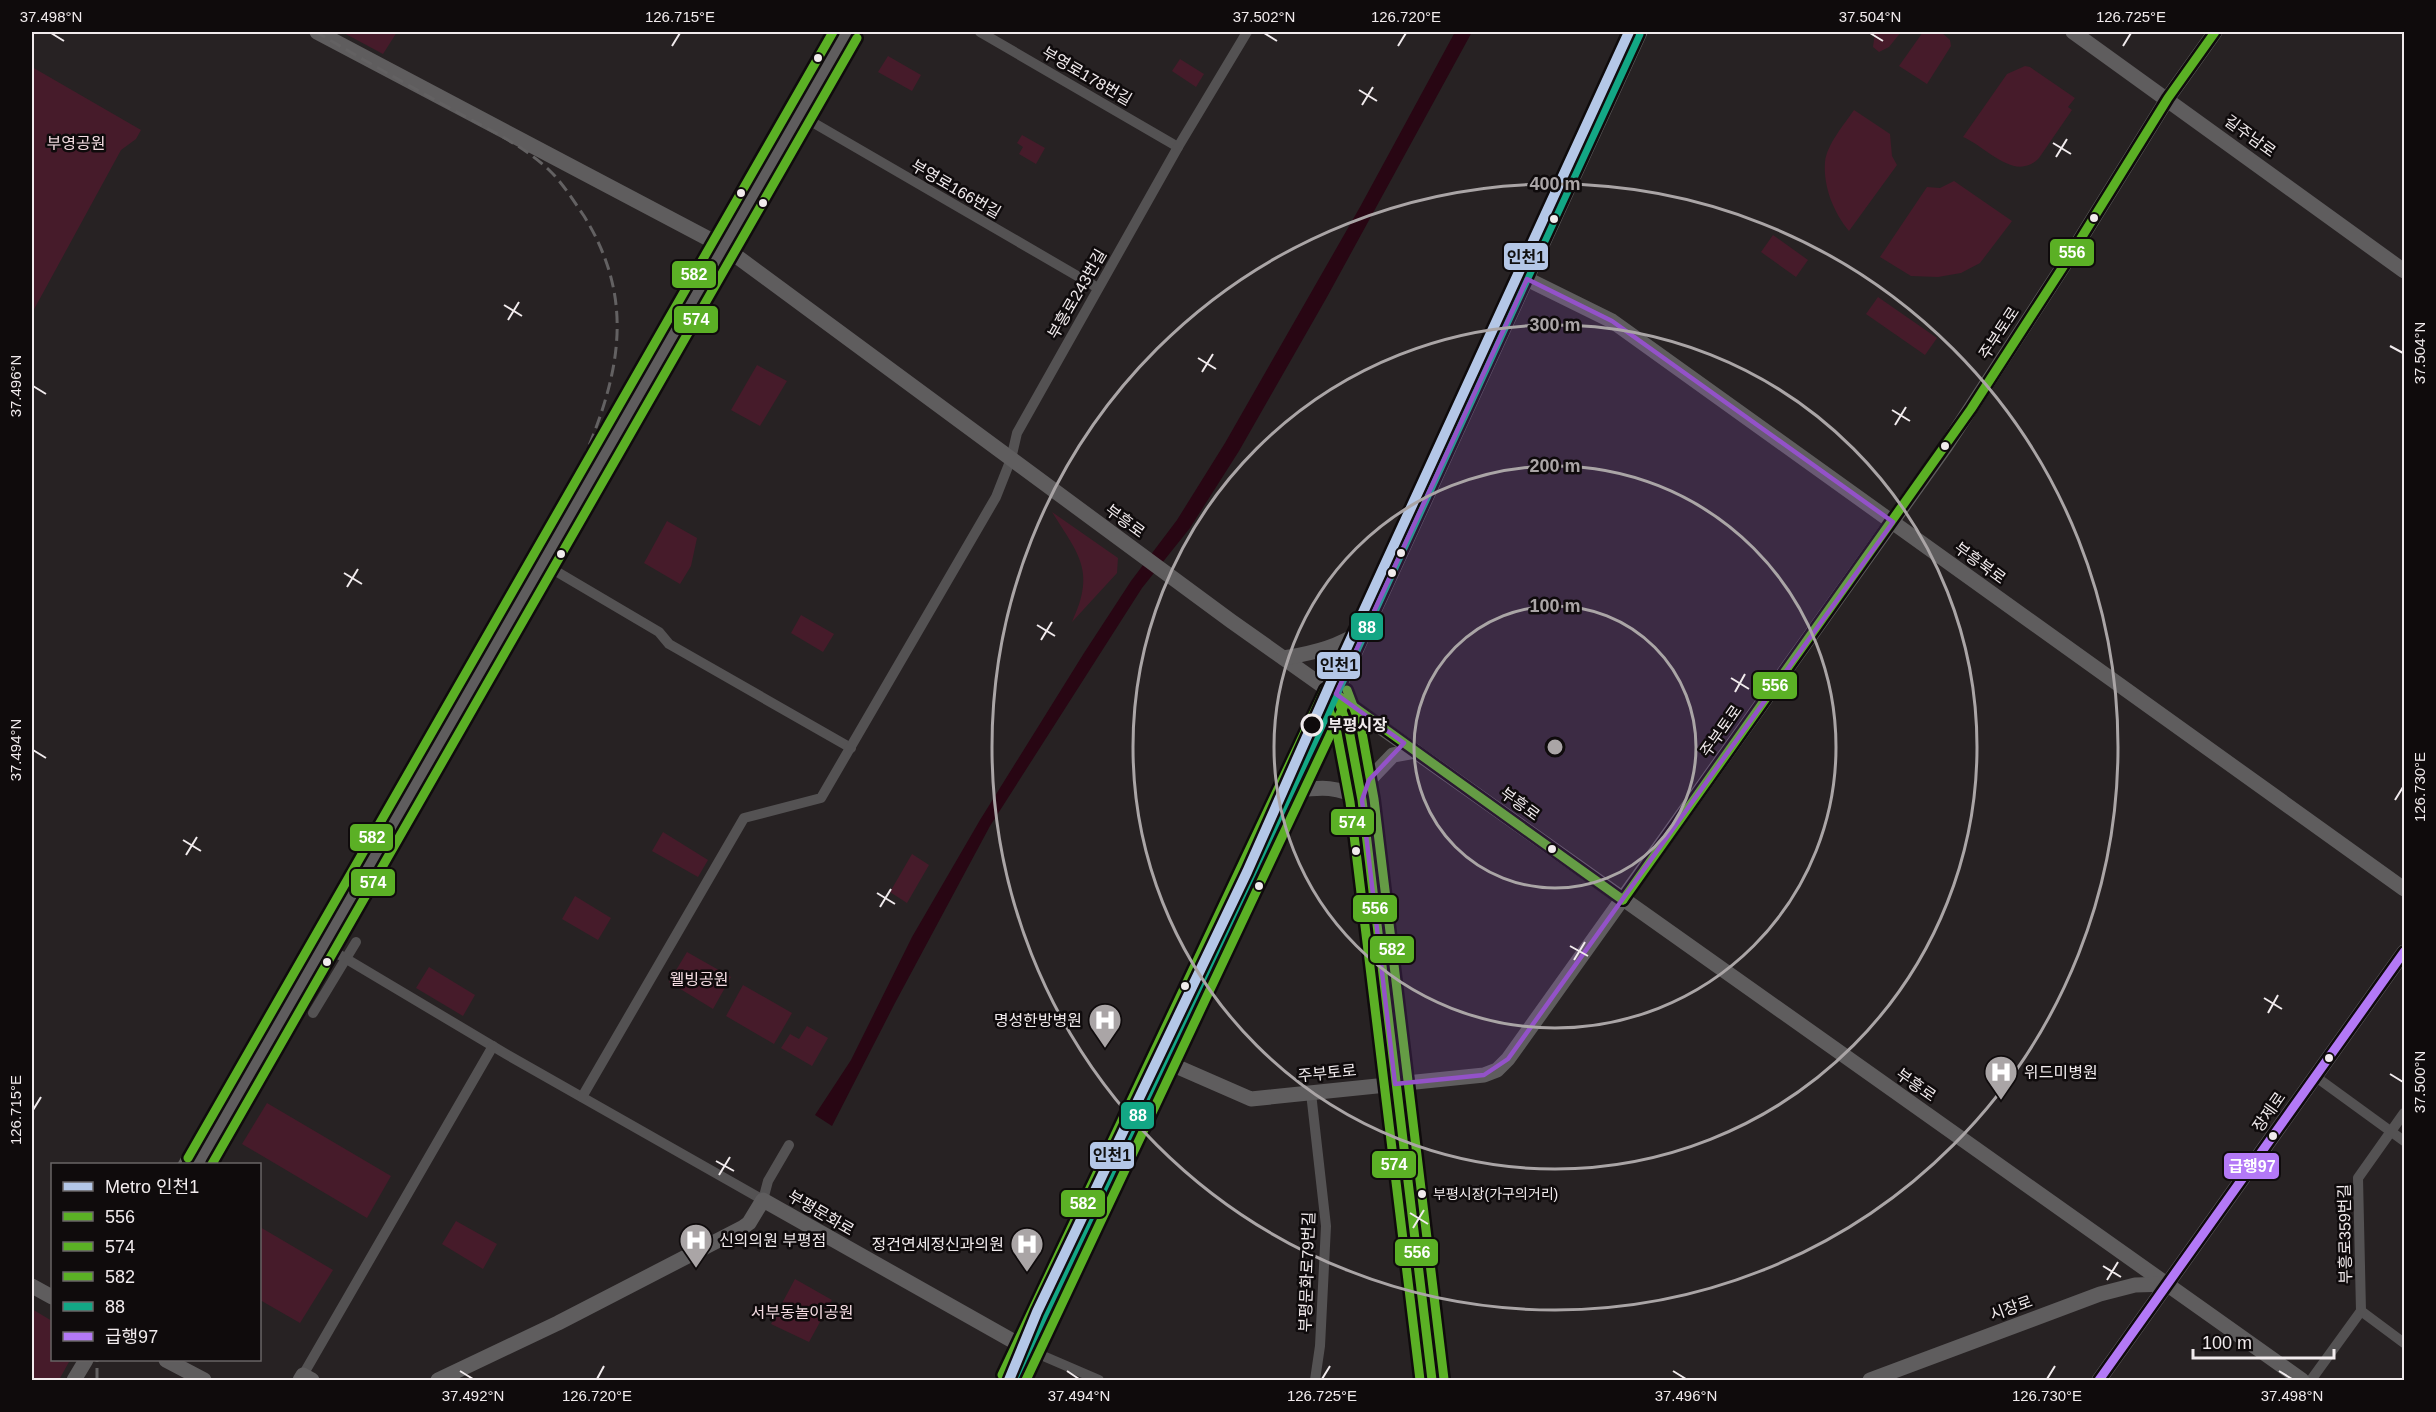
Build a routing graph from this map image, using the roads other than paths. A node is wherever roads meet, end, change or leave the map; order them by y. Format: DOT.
graph roads {
  1 [pos="317,32"];
  2 [pos="847,32"];
  3 [pos="980,32"];
  4 [pos="1247,32"];
  5 [pos="1638,32"];
  6 [pos="2073,32"];
  7 [pos="2215,32"];
  8 [pos="2168,98"];
  9 [pos="800,114"];
  10 [pos="1178,147"];
  11 [pos="723,247"];
  12 [pos="2404,271"];
  13 [pos="1527,279"];
  14 [pos="1098,288"];
  15 [pos="1011,459"];
  16 [pos="1893,522"];
  17 [pos="542,563"];
  18 [pos="1366,629"];
  19 [pos="1284,658"];
  20 [pos="1336,694"];
  21 [pos="851,748"];
  22 [pos="1415,751"];
  23 [pos="1289,791"];
  24 [pos="1362,800"];
  25 [pos="2404,889"];
  26 [pos="1623,900"];
  27 [pos="356,942"];
  28 [pos="323,945"];
  29 [pos="2404,952"];
  30 [pos="346,959"];
  31 [pos="314,1013"];
  32 [pos="493,1046"];
  33 [pos="1164,1061"];
  34 [pos="2316,1077"];
  35 [pos="1395,1084"];
  36 [pos="1311,1093"];
  37 [pos="582,1097"];
  38 [pos="2404,1113"];
  39 [pos="2391,1131"];
  40 [pos="2404,1141"];
  41 [pos="789,1145"];
  42 [pos="199,1163"];
  43 [pos="763,1200"];
  44 [pos="2169,1284"];
  45 [pos="32,1286"];
  46 [pos="51,1296"];
  47 [pos="2361,1311"];
  48 [pos="2404,1343"];
  49 [pos="1027,1349"];
  50 [pos="85,1361"];
  51 [pos="170,1361"];
  52 [pos="305,1379"];
  53 [pos="75,1380"];
  54 [pos="204,1380"];
  55 [pos="438,1380"];
  56 [pos="1013,1380"];
  57 [pos="1099,1380"];
  58 [pos="1315,1380"];
  59 [pos="1432,1380"];
  60 [pos="1870,1380"];
  61 [pos="2100,1380"];
  62 [pos="2302,1380"];
  63 [pos="2312,1380"];
  1 -- 11 [label="street, 부흥로"];
  2 -- 9 [label="street"];
  3 -- 10 [label="street, 부영로178번길"];
  4 -- 10 [label="street, 부흥로243번길"];
  5 -- 13 [label="street"];
  6 -- 8 [label="street, 길주남로"];
  7 -- 8 [label="street, 주부토로"];
  8 -- 12 [label="street, 길주남로"];
  8 -- 16 [label="street, 주부토로"];
  9 -- 11 [label="street"];
  9 -- 14 [label="street, 부영로166번길"];
  10 -- 14 [label="street, 부흥로243번길"];
  11 -- 15 [label="street, 부흥로"];
  11 -- 17 [label="street"];
  13 -- 16 [label="street, 부흥북로"];
  13 -- 18 [label="street"];
  14 -- 15 [label="street, 부흥로243번길"];
  15 -- 19 [label="street, 부흥로"];
  15 -- 21 [label="street, 부흥로243번길"];
  16 -- 25 [label="street, 부흥북로"];
  16 -- 26 [label="street, 주부토로"];
  17 -- 21 [label="street"];
  17 -- 28 [label="street"];
  18 -- 19 [label="street"];
  18 -- 20 [label="street"];
  19 -- 20 [label="street, 부흥로"];
  20 -- 22 [label="street, 부흥로"];
  20 -- 23 [label="street"];
  20 -- 24 [label="street"];
  21 -- 37 [label="street, 부흥로243번길"];
  22 -- 24 [label="street"];
  22 -- 26 [label="street, 부흥로"];
  23 -- 24 [label="street"];
  23 -- 33 [label="street"];
  24 -- 35 [label="street"];
  26 -- 35 [label="street, 주부토로"];
  26 -- 44 [label="street, 부흥로"];
  27 -- 30 [label="street"];
  28 -- 30 [label="street"];
  28 -- 42 [label="street"];
  29 -- 34 [label="street, 장제로"];
  30 -- 31 [label="street"];
  30 -- 32 [label="street"];
  32 -- 37 [label="street"];
  32 -- 52 [label="street"];
  33 -- 36 [label="street, 주부토로"];
  33 -- 49 [label="street"];
  34 -- 39 [label="street"];
  34 -- 44 [label="street, 장제로"];
  35 -- 36 [label="street, 주부토로"];
  35 -- 59 [label="street"];
  36 -- 58 [label="street, 부평문화로79번길"];
  37 -- 43 [label="street"];
  38 -- 39 [label="street, 부흥로359번길"];
  39 -- 40 [label="street"];
  39 -- 47 [label="street, 부흥로359번길"];
  41 -- 43 [label="street"];
  43 -- 49 [label="street, 부평문화로"];
  43 -- 55 [label="street, 부평문화로"];
  44 -- 60 [label="street, 시장로"];
  44 -- 61 [label="street, 장제로"];
  44 -- 62 [label="street, 부흥로"];
  45 -- 46 [label="street"];
  47 -- 48 [label="street"];
  47 -- 63 [label="street"];
  49 -- 56 [label="street"];
  49 -- 57 [label="street, 부평문화로"];
  50 -- 53 [label="street"];
  51 -- 54 [label="street"];
}
